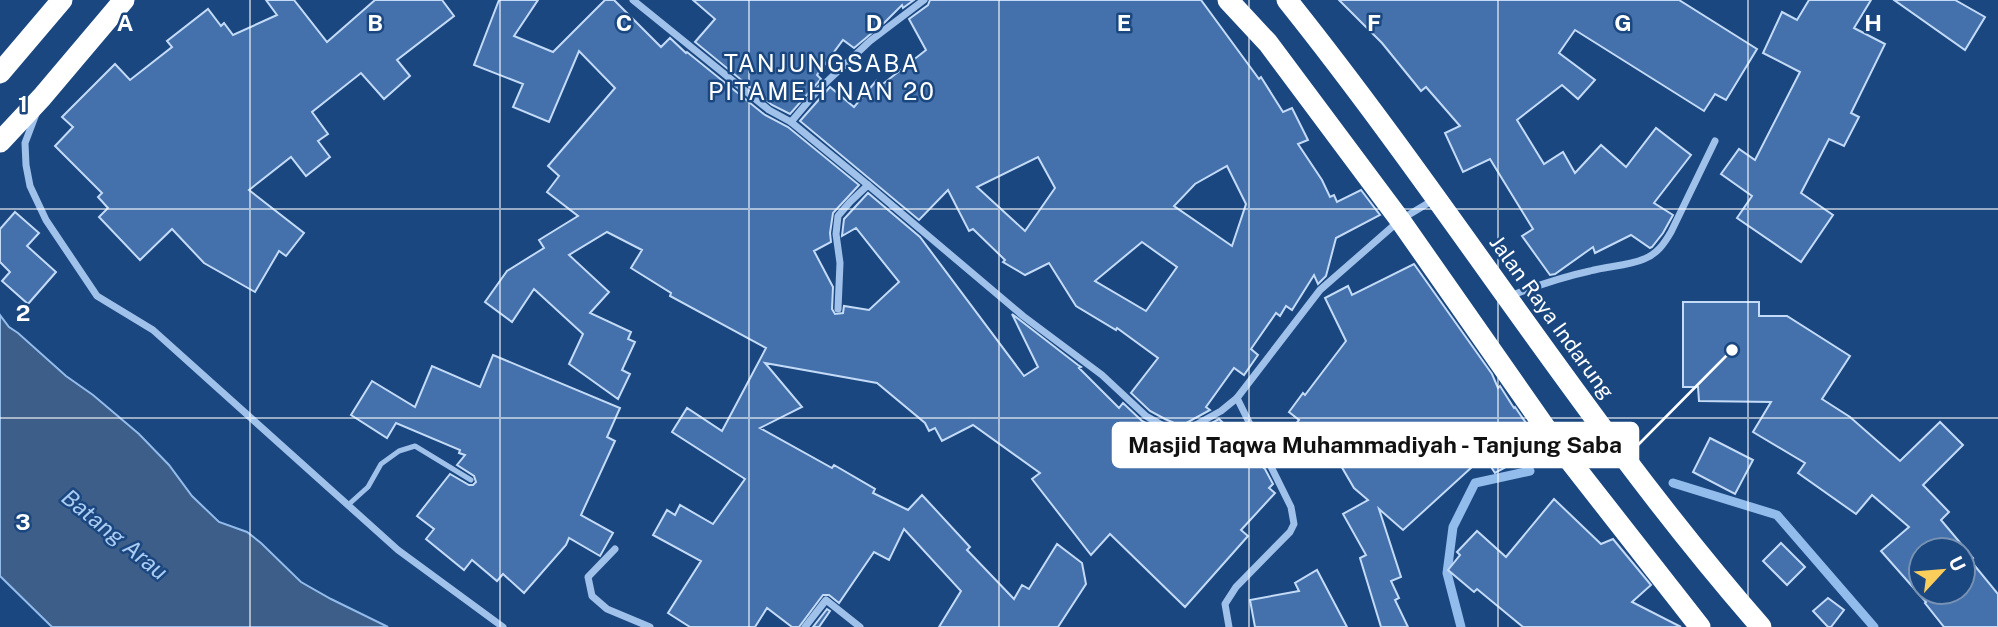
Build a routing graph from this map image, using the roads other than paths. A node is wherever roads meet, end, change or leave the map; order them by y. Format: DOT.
graph roads {
  1 [pos="62,0"];
  2 [pos="124,0"];
  3 [pos="633,0"];
  4 [pos="924,0"];
  5 [pos="1228,0"];
  6 [pos="1287,0"];
  7 [pos="0,73"];
  8 [pos="42,97"];
  9 [pos="791,122"];
  10 [pos="1715,141"];
  11 [pos="0,142"];
  12 [pos="868,185"];
  13 [pos="1436,198"];
  14 [pos="1400,220"];
  15 [pos="1506,298"];
  16 [pos="838,309"];
  17 [pos="1237,398"];
  18 [pos="471,480"];
  19 [pos="348,505"];
  20 [pos="615,549"];
  21 [pos="503,627"];
  22 [pos="650,627"];
  23 [pos="805,627"];
  24 [pos="860,627"];
  25 [pos="1229,627"];
  26 [pos="1700,627"];
  27 [pos="1761,627"];
  1 -- 7 [label="highway"];
  2 -- 8 [label="highway"];
  3 -- 9 [label="street"];
  4 -- 9 [label="street"];
  5 -- 14 [label="highway"];
  6 -- 13 [label="highway, Jalan Raya Indarung"];
  8 -- 11 [label="highway"];
  8 -- 19 [label="street"];
  9 -- 12 [label="street"];
  10 -- 15 [label="street"];
  12 -- 16 [label="street"];
  12 -- 17 [label="street"];
  13 -- 14 [label="street"];
  13 -- 15 [label="highway, Jalan Raya Indarung"];
  14 -- 17 [label="street"];
  14 -- 26 [label="highway"];
  15 -- 27 [label="highway, Jalan Raya Indarung"];
  17 -- 25 [label="street"];
  18 -- 19 [label="lane"];
  19 -- 21 [label="street"];
  20 -- 22 [label="street"];
  23 -- 24 [label="street"];
}
